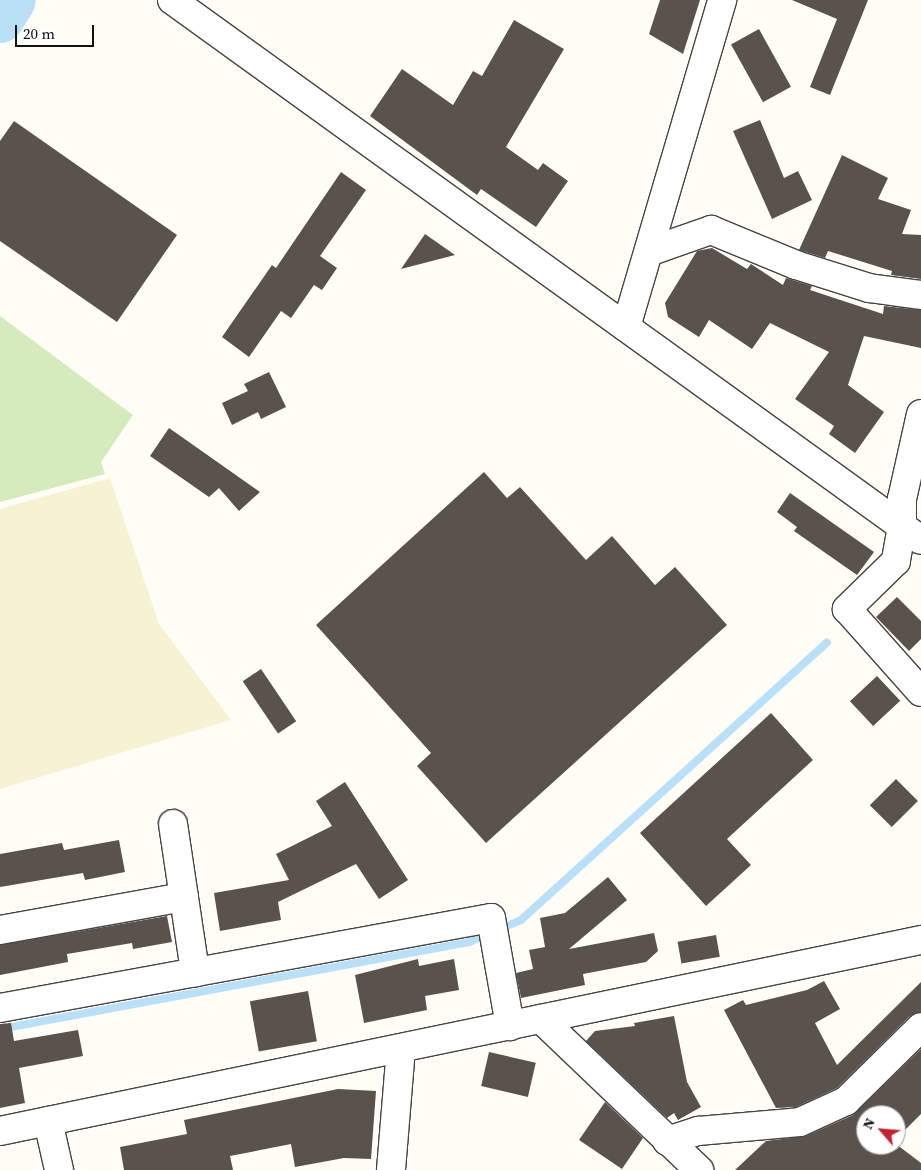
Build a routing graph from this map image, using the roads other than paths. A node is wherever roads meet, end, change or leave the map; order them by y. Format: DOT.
graph roads {
  1 [pos="172,0"];
  2 [pos="722,0"];
  3 [pos="651,251"];
  4 [pos="921,295"];
  5 [pos="626,327"];
  6 [pos="921,414"];
  7 [pos="912,533"];
  8 [pos="921,692"];
  9 [pos="173,824"];
  10 [pos="184,897"];
  11 [pos="0,930"];
  12 [pos="921,940"];
  13 [pos="195,972"];
  14 [pos="0,1008"];
  15 [pos="540,1019"];
  16 [pos="510,1026"];
  17 [pos="921,1027"];
  18 [pos="400,1049"];
  19 [pos="48,1121"];
  20 [pos="0,1131"];
  21 [pos="667,1141"];
  22 [pos="59,1170"];
  23 [pos="391,1170"];
  24 [pos="700,1170"];
  1 -- 5 [label="street"];
  2 -- 3 [label="street"];
  3 -- 4 [label="street"];
  3 -- 5 [label="street"];
  5 -- 7 [label="street"];
  6 -- 7 [label="street"];
  7 -- 8 [label="street"];
  9 -- 10 [label="street"];
  10 -- 11 [label="street"];
  10 -- 13 [label="street"];
  12 -- 15 [label="street"];
  13 -- 14 [label="street"];
  13 -- 16 [label="street"];
  15 -- 16 [label="street"];
  15 -- 21 [label="street"];
  16 -- 18 [label="street"];
  17 -- 21 [label="street"];
  18 -- 19 [label="street"];
  18 -- 23 [label="street"];
  19 -- 20 [label="street"];
  19 -- 22 [label="street"];
  21 -- 24 [label="street"];
}
